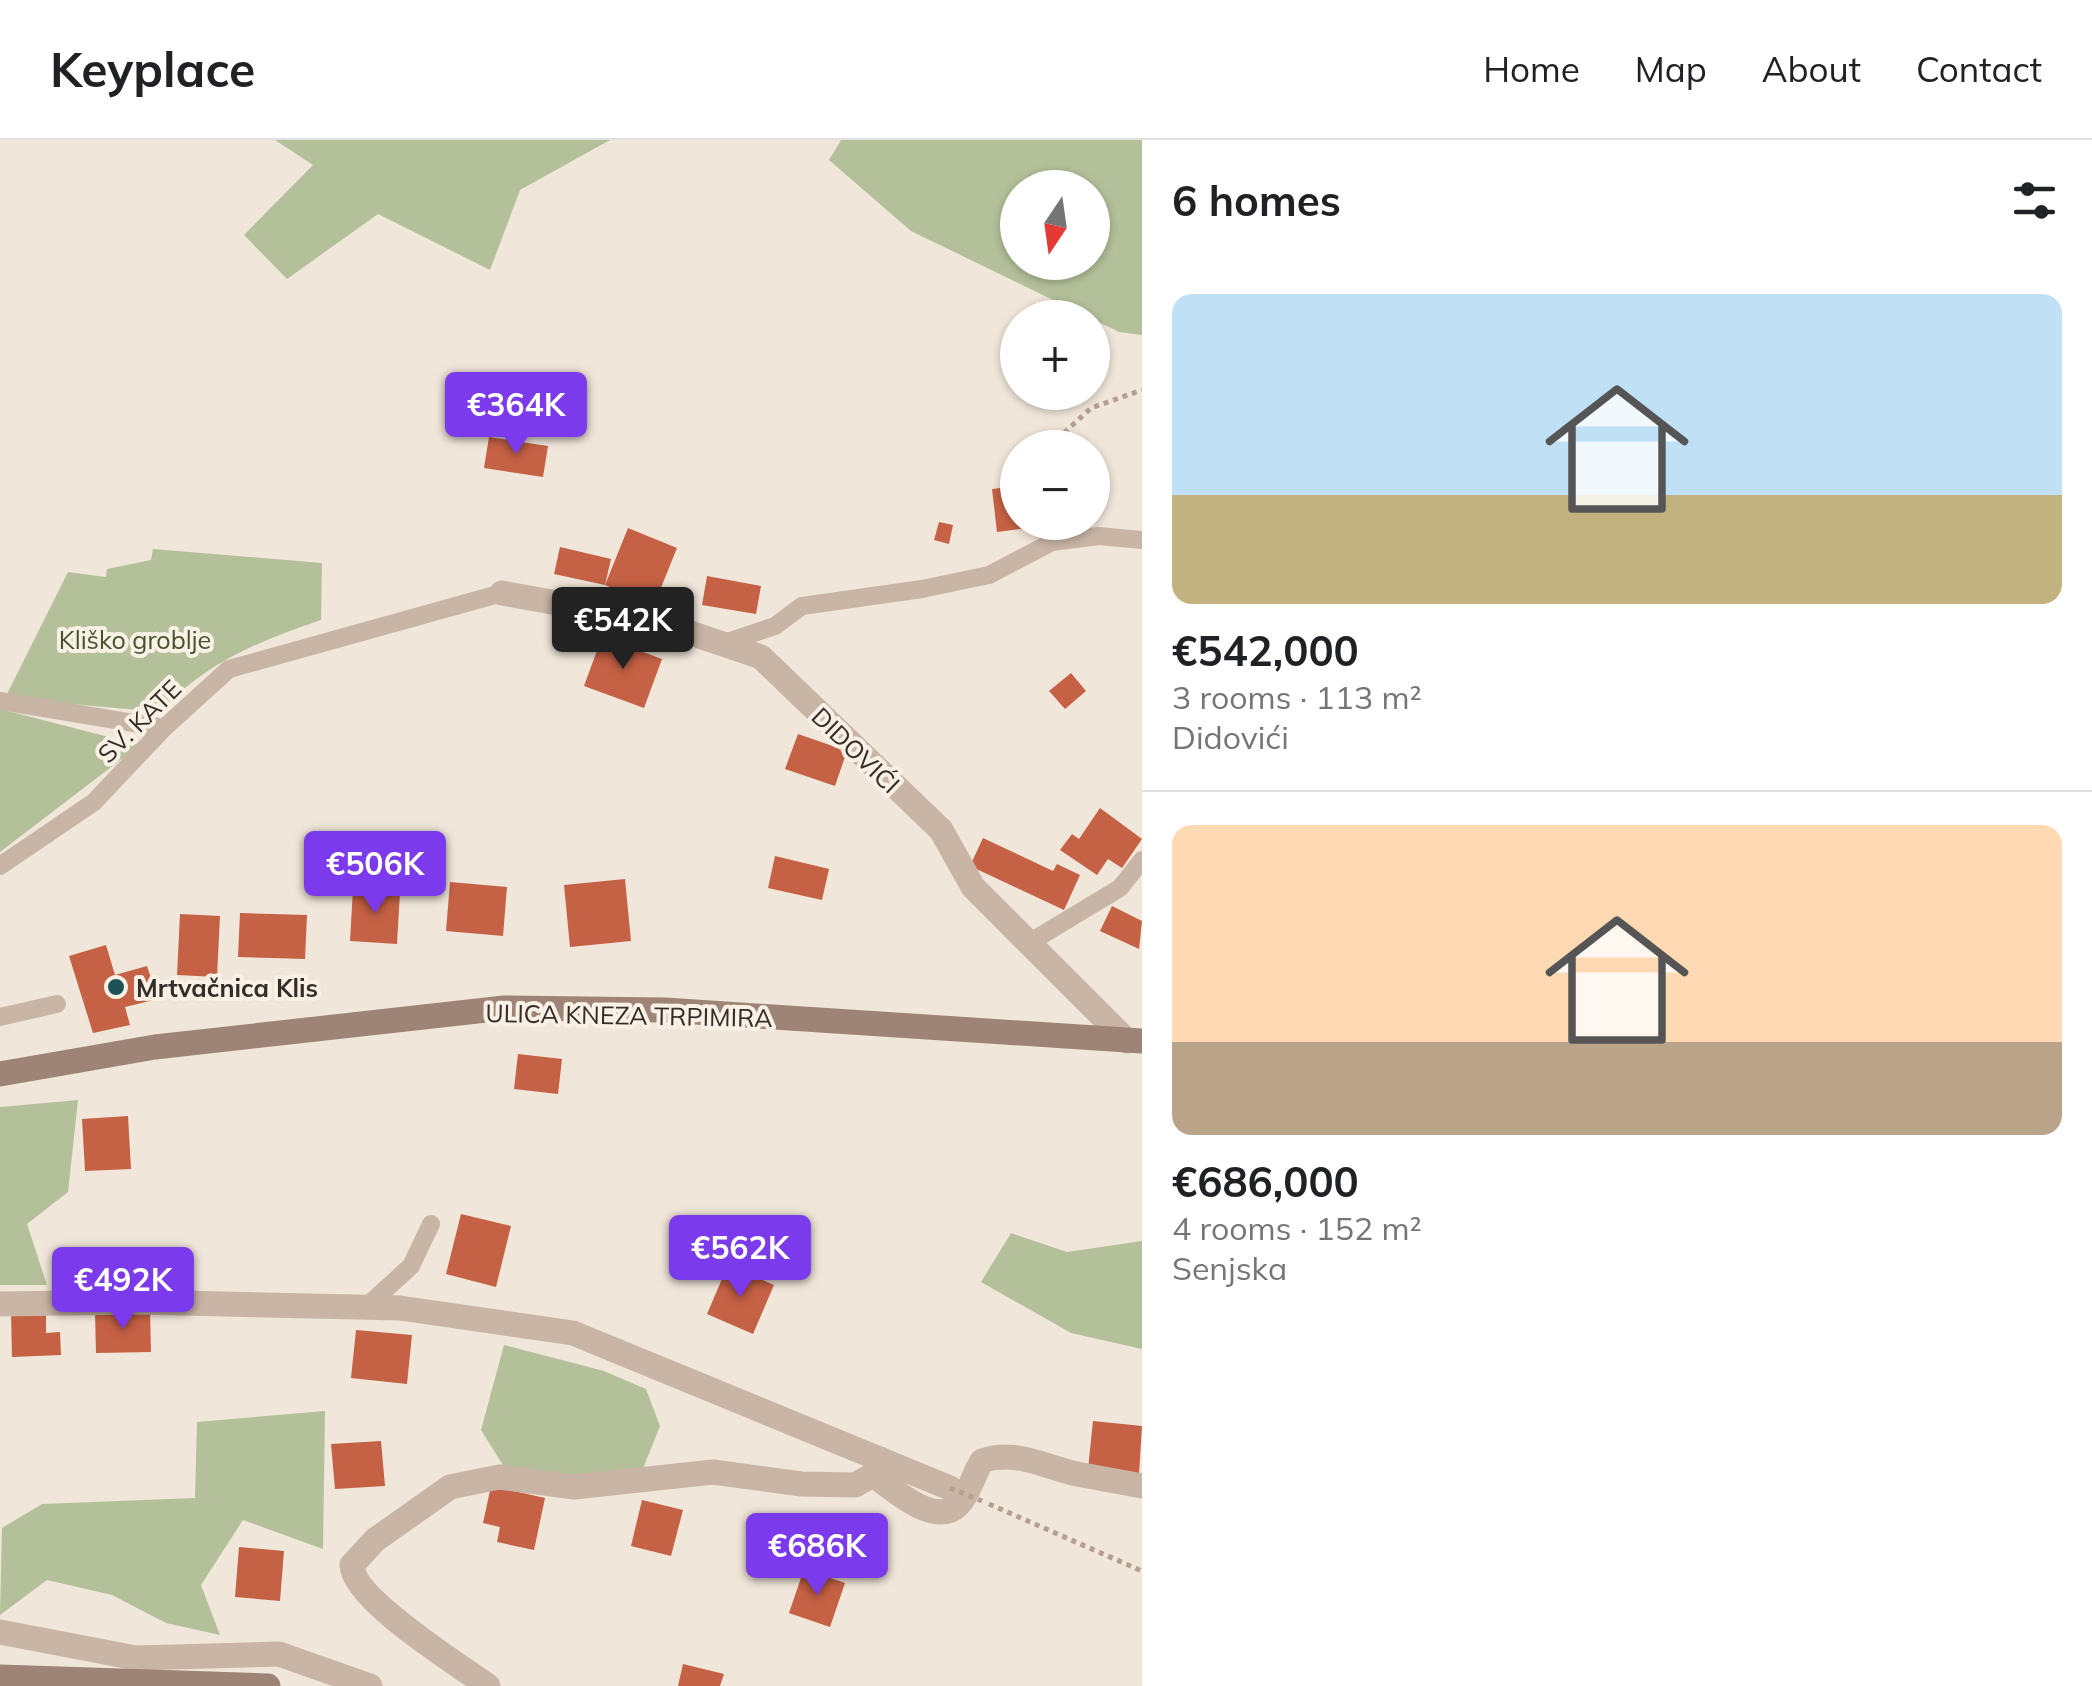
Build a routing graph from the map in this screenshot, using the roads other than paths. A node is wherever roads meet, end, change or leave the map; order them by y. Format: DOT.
graph roads {
  1 [pos="1142,540"];
  2 [pos="502,593"];
  3 [pos="722,644"];
  4 [pos="0,701"];
  5 [pos="164,728"];
  6 [pos="1142,860"];
  7 [pos="0,866"];
  8 [pos="1028,944"];
  9 [pos="57,1004"];
  10 [pos="0,1017"];
  11 [pos="1134,1041"];
  12 [pos="0,1074"];
  13 [pos="431,1224"];
  14 [pos="0,1304"];
  15 [pos="366,1307"];
  16 [pos="876,1467"];
  17 [pos="1142,1486"];
  18 [pos="950,1488"];
  19 [pos="0,1632"];
  20 [pos="0,1677"];
  21 [pos="268,1686"];
  22 [pos="370,1686"];
  23 [pos="488,1686"];
  1 -- 3 [label="lane"];
  2 -- 3 [label="street, DIDOVIĆI"];
  2 -- 5 [label="lane, SV. KATE"];
  3 -- 8 [label="street, DIDOVIĆI"];
  4 -- 5 [label="lane"];
  5 -- 7 [label="lane, SV. KATE"];
  6 -- 8 [label="lane"];
  8 -- 11 [label="street, DIDOVIĆI"];
  9 -- 10 [label="lane"];
  11 -- 12 [label="main road, ULICA KNEZA TRPIMIRA"];
  13 -- 15 [label="lane"];
  14 -- 15 [label="street"];
  15 -- 16 [label="street"];
  16 -- 17 [label="street"];
  16 -- 18 [label="street"];
  16 -- 23 [label="street"];
  19 -- 22 [label="street"];
  20 -- 21 [label="main road"];
}
